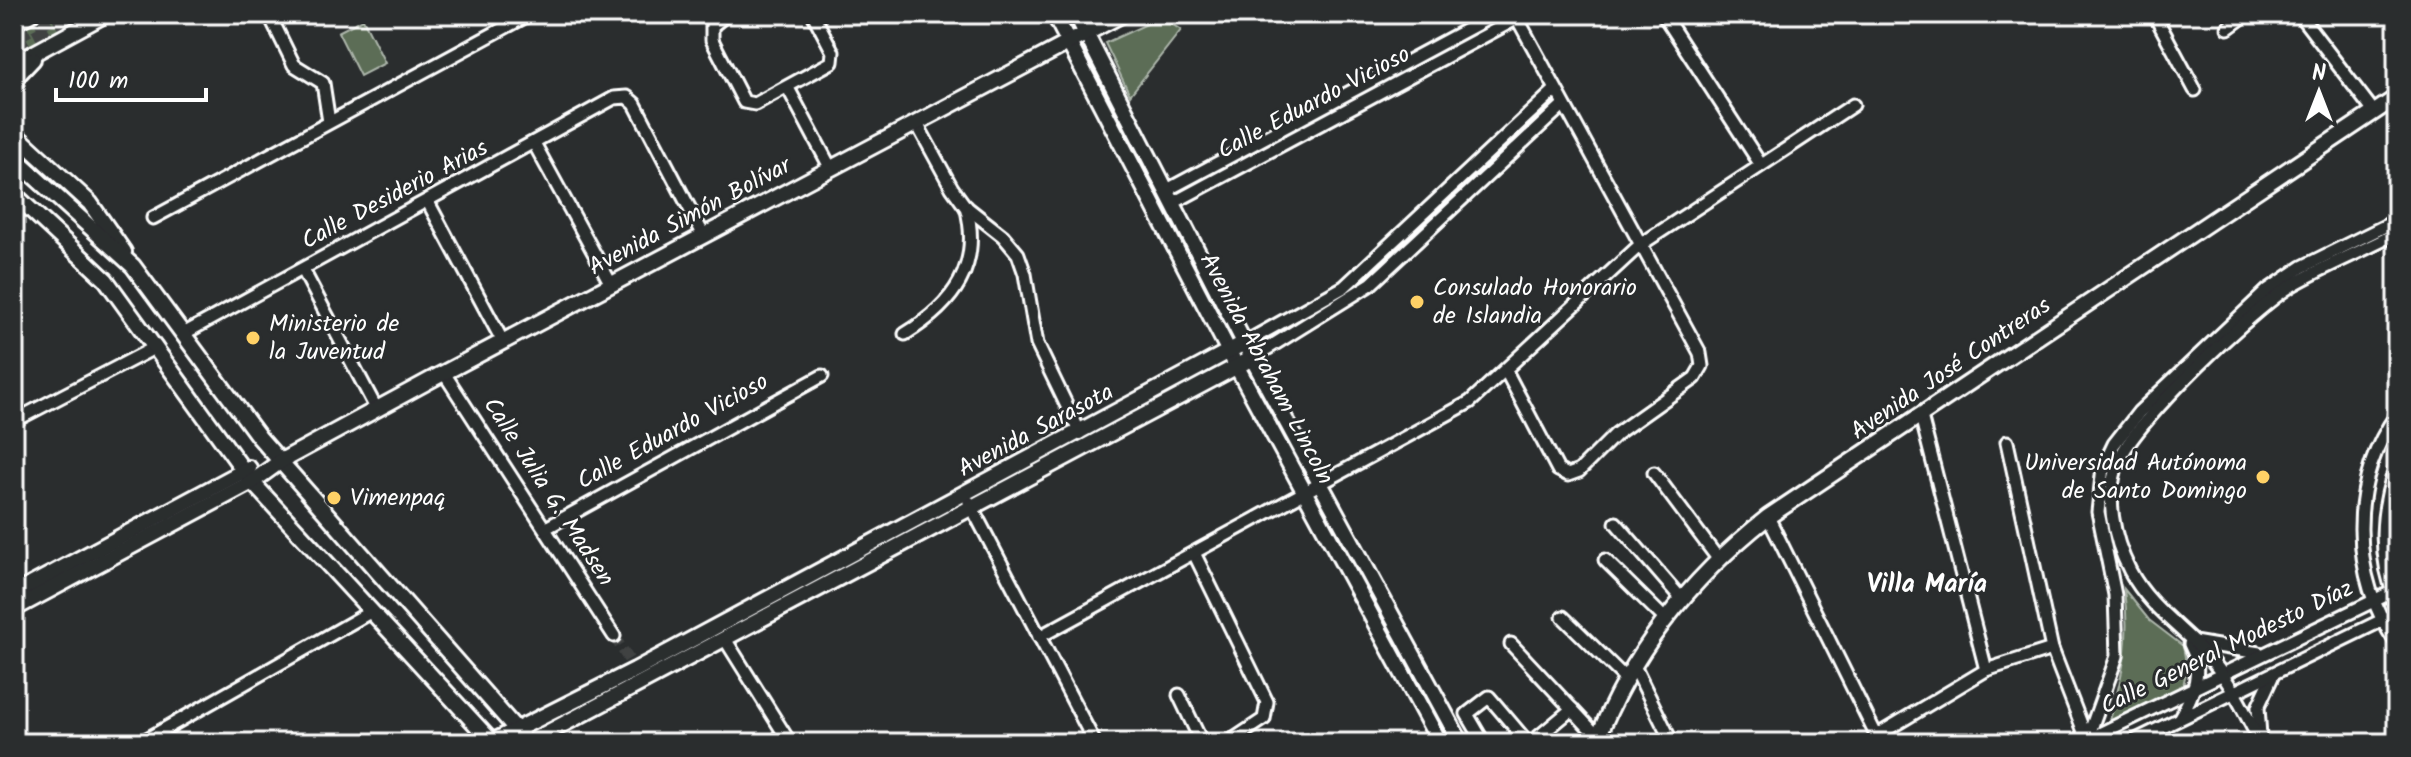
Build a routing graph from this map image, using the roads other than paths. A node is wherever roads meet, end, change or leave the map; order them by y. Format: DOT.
graph roads {
  1 [pos="31,14"];
  2 [pos="106,14"];
  3 [pos="269,14"];
  4 [pos="530,14"];
  5 [pos="727,14"];
  6 [pos="813,14"];
  7 [pos="1054,14"];
  8 [pos="1076,14"];
  9 [pos="1123,14"];
  10 [pos="1496,14"];
  11 [pos="1663,14"];
  12 [pos="2154,14"];
  13 [pos="2247,14"];
  14 [pos="2299,14"];
  15 [pos="1516,16"];
  16 [pos="14,23"];
  17 [pos="2228,28"];
  18 [pos="1087,34"];
  19 [pos="1070,43"];
  20 [pos="44,48"];
  21 [pos="14,64"];
  22 [pos="14,79"];
  23 [pos="788,88"];
  24 [pos="1555,90"];
  25 [pos="2195,90"];
  26 [pos="2397,97"];
  27 [pos="1563,105"];
  28 [pos="1853,105"];
  29 [pos="2374,112"];
  30 [pos="1303,118"];
  31 [pos="329,122"];
  32 [pos="917,124"];
  33 [pos="1310,130"];
  34 [pos="14,133"];
  35 [pos="535,145"];
  36 [pos="1486,157"];
  37 [pos="14,158"];
  38 [pos="1761,165"];
  39 [pos="830,167"];
  40 [pos="1496,167"];
  41 [pos="14,194"];
  42 [pos="1170,197"];
  43 [pos="428,202"];
  44 [pos="1155,205"];
  45 [pos="965,206"];
  46 [pos="153,218"];
  47 [pos="2397,220"];
  48 [pos="2397,233"];
  49 [pos="703,234"];
  50 [pos="1395,243"];
  51 [pos="1640,245"];
  52 [pos="1405,252"];
  53 [pos="133,266"];
  54 [pos="303,270"];
  55 [pos="611,284"];
  56 [pos="185,333"];
  57 [pos="905,334"];
  58 [pos="503,342"];
  59 [pos="1246,342"];
  60 [pos="156,347"];
  61 [pos="1231,353"];
  62 [pos="1252,358"];
  63 [pos="1237,367"];
  64 [pos="1506,371"];
  65 [pos="444,373"];
  66 [pos="822,376"];
  67 [pos="377,410"];
  68 [pos="2397,414"];
  69 [pos="1921,416"];
  70 [pos="14,421"];
  71 [pos="1080,433"];
  72 [pos="2007,442"];
  73 [pos="281,461"];
  74 [pos="2397,463"];
  75 [pos="243,469"];
  76 [pos="1654,473"];
  77 [pos="252,482"];
  78 [pos="1322,484"];
  79 [pos="1306,493"];
  80 [pos="968,501"];
  81 [pos="1768,517"];
  82 [pos="1616,523"];
  83 [pos="546,528"];
  84 [pos="891,542"];
  85 [pos="1194,553"];
  86 [pos="1605,560"];
  87 [pos="1719,560"];
  88 [pos="14,594"];
  89 [pos="1680,597"];
  90 [pos="2395,597"];
  91 [pos="2372,602"];
  92 [pos="14,609"];
  93 [pos="372,611"];
  94 [pos="2397,613"];
  95 [pos="1563,617"];
  96 [pos="1665,619"];
  97 [pos="2382,621"];
  98 [pos="614,636"];
  99 [pos="1039,637"];
  100 [pos="2189,638"];
  101 [pos="725,639"];
  102 [pos="1511,644"];
  103 [pos="2397,644"];
  104 [pos="2052,649"];
  105 [pos="2268,650"];
  106 [pos="1986,670"];
  107 [pos="1630,672"];
  108 [pos="2275,673"];
  109 [pos="2221,674"];
  110 [pos="2195,685"];
  111 [pos="2233,694"];
  112 [pos="1179,695"];
  113 [pos="1572,709"];
  114 [pos="2180,718"];
  115 [pos="525,739"];
  116 [pos="1878,739"];
  117 [pos="1597,740"];
  118 [pos="1525,742"];
  119 [pos="2085,742"];
  120 [pos="2261,742"];
  121 [pos="140,743"];
  122 [pos="492,743"];
  123 [pos="790,743"];
  124 [pos="1095,743"];
  125 [pos="1202,743"];
  126 [pos="1228,743"];
  127 [pos="1440,743"];
  128 [pos="1461,743"];
  129 [pos="1484,743"];
  130 [pos="1672,743"];
  131 [pos="2130,743"];
  1 -- 16 [label="main road"];
  2 -- 20 [label="main road"];
  3 -- 31 [label="street"];
  4 -- 31 [label="street"];
  5 -- 23 [label="street"];
  6 -- 23 [label="street"];
  7 -- 19 [label="main road, Avenida Abraham Lincoln"];
  8 -- 18 [label="main road, Avenida Abraham Lincoln"];
  9 -- 18 [label="main road, Avenida Simón Bolívar"];
  10 -- 30 [label="street, Calle Eduardo Vicioso"];
  11 -- 38 [label="street"];
  12 -- 25 [label="street"];
  13 -- 17 [label="street"];
  14 -- 29 [label="street"];
  15 -- 24 [label="street"];
  15 -- 33 [label="street, Calle Eduardo Vicioso"];
  18 -- 19 [label="main road, Avenida Simón Bolívar"];
  18 -- 42 [label="main road, Avenida Abraham Lincoln"];
  19 -- 32 [label="main road, Avenida Simón Bolívar"];
  19 -- 44 [label="main road, Avenida Abraham Lincoln"];
  20 -- 21 [label="main road"];
  20 -- 22 [label="main road"];
  23 -- 39 [label="street"];
  24 -- 27 [label="street"];
  24 -- 36 [label="street, Avenida Sarasota"];
  26 -- 29 [label="main road, Avenida José Contreras"];
  27 -- 40 [label="street, Avenida Sarasota"];
  27 -- 51 [label="street"];
  28 -- 38 [label="street"];
  29 -- 69 [label="main road, Avenida José Contreras"];
  30 -- 33 [label="street"];
  30 -- 42 [label="street, Calle Eduardo Vicioso"];
  31 -- 46 [label="street"];
  32 -- 39 [label="main road, Avenida Simón Bolívar"];
  32 -- 45 [label="street"];
  33 -- 42 [label="street, Calle Eduardo Vicioso"];
  34 -- 53 [label="main road"];
  35 -- 43 [label="street, Calle Desiderio Arias"];
  35 -- 49 [label="street, Calle Desiderio Arias"];
  35 -- 55 [label="street"];
  36 -- 40 [label="street"];
  36 -- 50 [label="street, Avenida Sarasota"];
  37 -- 53 [label="main road"];
  38 -- 51 [label="street"];
  39 -- 49 [label="main road, Avenida Simón Bolívar"];
  40 -- 52 [label="street, Avenida Sarasota"];
  41 -- 60 [label="main road"];
  42 -- 44 [label="main road"];
  42 -- 59 [label="main road, Avenida Abraham Lincoln"];
  43 -- 54 [label="street, Calle Desiderio Arias"];
  43 -- 58 [label="street"];
  44 -- 61 [label="main road, Avenida Abraham Lincoln"];
  45 -- 57 [label="street"];
  45 -- 71 [label="street"];
  47 -- 119 [label="street"];
  48 -- 100 [label="street"];
  49 -- 55 [label="main road, Avenida Simón Bolívar"];
  50 -- 52 [label="street"];
  50 -- 59 [label="street, Avenida Sarasota"];
  51 -- 64 [label="street"];
  51 -- 64 [label="street"];
  52 -- 62 [label="street, Avenida Sarasota"];
  53 -- 56 [label="main road"];
  54 -- 56 [label="street, Calle Desiderio Arias"];
  54 -- 67 [label="street"];
  55 -- 58 [label="main road, Avenida Simón Bolívar"];
  56 -- 73 [label="main road"];
  58 -- 65 [label="main road, Avenida Simón Bolívar"];
  59 -- 61 [label="main road, Avenida Sarasota"];
  59 -- 62 [label="main road, Avenida Abraham Lincoln"];
  60 -- 70 [label="street"];
  60 -- 75 [label="main road"];
  61 -- 63 [label="main road, Avenida Abraham Lincoln"];
  61 -- 71 [label="main road, Avenida Sarasota"];
  62 -- 63 [label="main road, Avenida Sarasota"];
  62 -- 78 [label="main road, Avenida Abraham Lincoln"];
  63 -- 79 [label="main road, Avenida Abraham Lincoln"];
  63 -- 80 [label="main road, Avenida Sarasota"];
  64 -- 78 [label="street"];
  65 -- 67 [label="main road, Avenida Simón Bolívar"];
  65 -- 83 [label="street, Calle Julia G. Madsen"];
  66 -- 83 [label="street, Calle Eduardo Vicioso"];
  67 -- 73 [label="main road, Avenida Simón Bolívar"];
  68 -- 91 [label="street"];
  69 -- 81 [label="main road, Avenida José Contreras"];
  69 -- 106 [label="street"];
  71 -- 80 [label="main road, Avenida Sarasota"];
  72 -- 104 [label="street"];
  73 -- 75 [label="main road"];
  73 -- 77 [label="main road"];
  73 -- 115 [label="main road"];
  74 -- 90 [label="street"];
  75 -- 77 [label="main road"];
  75 -- 88 [label="main road"];
  76 -- 87 [label="street"];
  77 -- 92 [label="main road"];
  77 -- 93 [label="main road"];
  78 -- 79 [label="street"];
  78 -- 128 [label="main road, Avenida Abraham Lincoln"];
  79 -- 85 [label="street"];
  79 -- 127 [label="main road, Avenida Abraham Lincoln"];
  80 -- 84 [label="main road, Avenida Sarasota"];
  80 -- 99 [label="street"];
  81 -- 87 [label="main road, Avenida José Contreras"];
  81 -- 116 [label="street"];
  82 -- 89 [label="street"];
  83 -- 98 [label="street, Calle Julia G. Madsen"];
  84 -- 101 [label="main road, Avenida Sarasota"];
  84 -- 115 [label="main road, Avenida Sarasota"];
  85 -- 99 [label="street"];
  85 -- 126 [label="street"];
  86 -- 96 [label="street"];
  87 -- 89 [label="main road, Avenida José Contreras"];
  89 -- 96 [label="main road, Avenida José Contreras"];
  90 -- 91 [label="street, Calle General Modesto Díaz"];
  91 -- 97 [label="street"];
  91 -- 105 [label="street, Calle General Modesto Díaz"];
  93 -- 121 [label="street"];
  93 -- 122 [label="main road"];
  94 -- 97 [label="street, Calle General Modesto Díaz"];
  95 -- 107 [label="street"];
  96 -- 107 [label="main road, Avenida José Contreras"];
  97 -- 103 [label="street"];
  97 -- 108 [label="street, Calle General Modesto Díaz"];
  99 -- 124 [label="street"];
  100 -- 105 [label="street"];
  100 -- 109 [label="street"];
  100 -- 110 [label="street"];
  101 -- 115 [label="main road, Avenida Sarasota"];
  101 -- 123 [label="street"];
  102 -- 113 [label="street"];
  104 -- 106 [label="street"];
  104 -- 119 [label="street"];
  105 -- 109 [label="street, Calle General Modesto Díaz"];
  106 -- 116 [label="street"];
  107 -- 117 [label="main road, Avenida José Contreras"];
  107 -- 130 [label="street"];
  108 -- 111 [label="street, Calle General Modesto Díaz"];
  108 -- 120 [label="street"];
  109 -- 110 [label="street, Calle General Modesto Díaz"];
  109 -- 111 [label="street"];
  110 -- 114 [label="street"];
  110 -- 119 [label="street, Calle General Modesto Díaz"];
  111 -- 114 [label="street, Calle General Modesto Díaz"];
  111 -- 120 [label="street"];
  112 -- 125 [label="street"];
  113 -- 117 [label="street"];
  113 -- 118 [label="street"];
  114 -- 131 [label="street, Calle General Modesto Díaz"];
  115 -- 122 [label="main road, Avenida Sarasota"];
  118 -- 129 [label="street"];
}
